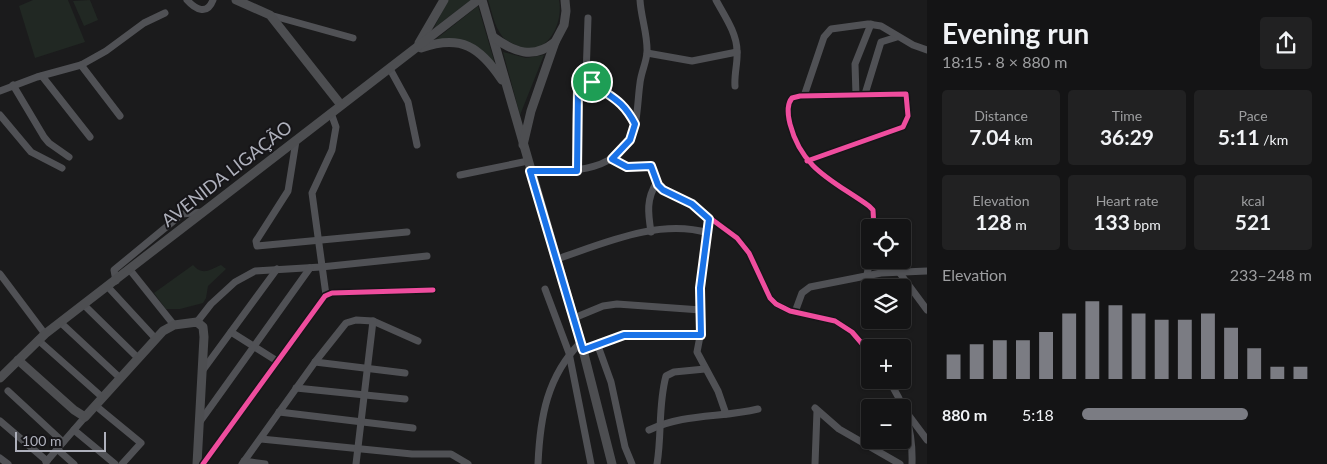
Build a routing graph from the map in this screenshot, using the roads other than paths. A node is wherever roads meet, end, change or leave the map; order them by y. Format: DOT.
graph roads {
  1 [pos="187,0"];
  2 [pos="213,0"];
  3 [pos="236,0"];
  4 [pos="444,0"];
  5 [pos="478,0"];
  6 [pos="482,0"];
  7 [pos="565,0"];
  8 [pos="640,0"];
  9 [pos="716,0"];
  10 [pos="164,13"];
  11 [pos="270,15"];
  12 [pos="588,18"];
  13 [pos="871,24"];
  14 [pos="493,37"];
  15 [pos="897,37"];
  16 [pos="352,38"];
  17 [pos="556,42"];
  18 [pos="927,50"];
  19 [pos="413,51"];
  20 [pos="737,52"];
  21 [pos="647,53"];
  22 [pos="81,65"];
  23 [pos="390,69"];
  24 [pos="42,76"];
  25 [pos="586,77"];
  26 [pos="14,84"];
  27 [pos="735,86"];
  28 [pos="0,91"];
  29 [pos="508,91"];
  30 [pos="865,94"];
  31 [pos="856,95"];
  32 [pos="804,96"];
  33 [pos="342,105"];
  34 [pos="331,113"];
  35 [pos="0,115"];
  36 [pos="120,116"];
  37 [pos="635,124"];
  38 [pos="90,137"];
  39 [pos="296,141"];
  40 [pos="417,145"];
  41 [pos="523,145"];
  42 [pos="69,157"];
  43 [pos="612,159"];
  44 [pos="528,161"];
  45 [pos="808,161"];
  46 [pos="62,168"];
  47 [pos="530,171"];
  48 [pos="577,171"];
  49 [pos="460,176"];
  50 [pos="657,182"];
  51 [pos="204,212"];
  52 [pos="709,219"];
  53 [pos="874,219"];
  54 [pos="407,232"];
  55 [pos="651,232"];
  56 [pos="708,233"];
  57 [pos="319,240"];
  58 [pos="427,256"];
  59 [pos="556,259"];
  60 [pos="321,267"];
  61 [pos="310,268"];
  62 [pos="277,269"];
  63 [pos="868,269"];
  64 [pos="130,270"];
  65 [pos="927,271"];
  66 [pos="899,272"];
  67 [pos="0,274"];
  68 [pos="867,275"];
  69 [pos="116,281"];
  70 [pos="108,287"];
  71 [pos="545,289"];
  72 [pos="433,290"];
  73 [pos="326,295"];
  74 [pos="84,305"];
  75 [pos="701,310"];
  76 [pos="927,310"];
  77 [pos="795,312"];
  78 [pos="574,318"];
  79 [pos="373,321"];
  80 [pos="60,322"];
  81 [pos="197,322"];
  82 [pos="174,325"];
  83 [pos="231,332"];
  84 [pos="701,335"];
  85 [pos="42,337"];
  86 [pos="155,338"];
  87 [pos="418,341"];
  88 [pos="861,342"];
  89 [pos="254,346"];
  90 [pos="582,346"];
  91 [pos="598,346"];
  92 [pos="569,353"];
  93 [pos="137,358"];
  94 [pos="18,360"];
  95 [pos="277,361"];
  96 [pos="315,362"];
  97 [pos="369,367"];
  98 [pos="706,369"];
  99 [pos="203,370"];
  100 [pos="405,373"];
  101 [pos="119,377"];
  102 [pos="0,378"];
  103 [pos="296,388"];
  104 [pos="8,391"];
  105 [pos="365,394"];
  106 [pos="102,397"];
  107 [pos="405,399"];
  108 [pos="96,406"];
  109 [pos="758,409"];
  110 [pos="279,412"];
  111 [pos="726,414"];
  112 [pos="85,417"];
  113 [pos="911,418"];
  114 [pos="0,421"];
  115 [pos="361,421"];
  116 [pos="199,423"];
  117 [pos="661,424"];
  118 [pos="413,428"];
  119 [pos="74,430"];
  120 [pos="649,430"];
  121 [pos="911,437"];
  122 [pos="261,439"];
  123 [pos="927,440"];
  124 [pos="63,442"];
  125 [pos="607,445"];
  126 [pos="57,449"];
  127 [pos="357,449"];
  128 [pos="0,458"];
  129 [pos="46,462"];
  130 [pos="243,463"];
  131 [pos="8,464"];
  132 [pos="74,464"];
  133 [pos="115,464"];
  134 [pos="122,464"];
  135 [pos="197,464"];
  136 [pos="203,464"];
  137 [pos="265,464"];
  138 [pos="356,464"];
  139 [pos="468,464"];
  140 [pos="538,464"];
  141 [pos="592,464"];
  142 [pos="608,464"];
  143 [pos="614,464"];
  144 [pos="632,464"];
  145 [pos="657,464"];
  146 [pos="815,464"];
  147 [pos="900,464"];
  148 [pos="912,464"];
  1 -- 2 [label="street"];
  3 -- 11 [label="main road"];
  4 -- 19 [label="main road"];
  5 -- 19 [label="main road, AVENIDA LIGAÇÃO"];
  6 -- 14 [label="main road"];
  7 -- 17 [label="main road"];
  8 -- 21 [label="street"];
  9 -- 20 [label="street"];
  10 -- 22 [label="street"];
  11 -- 16 [label="street"];
  11 -- 33 [label="main road"];
  12 -- 25 [label="street"];
  13 -- 15 [label="street"];
  13 -- 31 [label="street"];
  13 -- 32 [label="street"];
  14 -- 17 [label="main road"];
  14 -- 29 [label="main road"];
  15 -- 18 [label="street"];
  15 -- 30 [label="street"];
  17 -- 41 [label="main road"];
  19 -- 23 [label="main road, AVENIDA LIGAÇÃO"];
  19 -- 29 [label="main road"];
  20 -- 21 [label="street"];
  20 -- 27 [label="street"];
  21 -- 37 [label="street"];
  22 -- 24 [label="street"];
  22 -- 36 [label="street"];
  23 -- 33 [label="main road, AVENIDA LIGAÇÃO"];
  23 -- 40 [label="street"];
  24 -- 26 [label="street"];
  24 -- 38 [label="street"];
  25 -- 37 [label="street"];
  25 -- 48 [label="street"];
  26 -- 28 [label="street"];
  26 -- 42 [label="street"];
  29 -- 41 [label="main road"];
  30 -- 31 [label="street"];
  30 -- 45 [label="street"];
  31 -- 32 [label="street"];
  32 -- 45 [label="street"];
  33 -- 34 [label="main road, AVENIDA LIGAÇÃO"];
  34 -- 39 [label="main road, AVENIDA LIGAÇÃO"];
  34 -- 57 [label="street"];
  35 -- 46 [label="street"];
  37 -- 43 [label="street"];
  39 -- 51 [label="main road, AVENIDA LIGAÇÃO"];
  39 -- 57 [label="street"];
  41 -- 44 [label="main road"];
  43 -- 48 [label="street"];
  43 -- 50 [label="street"];
  44 -- 47 [label="main road"];
  44 -- 49 [label="street"];
  45 -- 53 [label="street"];
  47 -- 48 [label="street"];
  47 -- 59 [label="main road"];
  50 -- 52 [label="street"];
  50 -- 55 [label="street"];
  51 -- 64 [label="main road, AVENIDA LIGAÇÃO"];
  51 -- 69 [label="street"];
  52 -- 56 [label="street"];
  52 -- 77 [label="street"];
  54 -- 57 [label="street"];
  55 -- 56 [label="street"];
  55 -- 59 [label="street"];
  56 -- 75 [label="street"];
  57 -- 60 [label="street"];
  58 -- 60 [label="street"];
  59 -- 78 [label="main road"];
  60 -- 61 [label="street"];
  60 -- 73 [label="street"];
  61 -- 62 [label="street"];
  61 -- 89 [label="street"];
  62 -- 81 [label="street"];
  62 -- 83 [label="street"];
  63 -- 68 [label="street"];
  64 -- 69 [label="main road, AVENIDA LIGAÇÃO"];
  64 -- 82 [label="street"];
  65 -- 66 [label="street"];
  66 -- 68 [label="street"];
  66 -- 76 [label="street"];
  67 -- 85 [label="street"];
  68 -- 77 [label="street"];
  69 -- 70 [label="main road, AVENIDA LIGAÇÃO"];
  70 -- 74 [label="main road, AVENIDA LIGAÇÃO"];
  70 -- 86 [label="street"];
  71 -- 92 [label="street"];
  72 -- 73 [label="street"];
  73 -- 95 [label="street"];
  74 -- 80 [label="main road, AVENIDA LIGAÇÃO"];
  74 -- 93 [label="street"];
  75 -- 78 [label="street"];
  75 -- 84 [label="street"];
  77 -- 88 [label="street"];
  78 -- 90 [label="main road"];
  79 -- 87 [label="street"];
  79 -- 96 [label="street"];
  79 -- 97 [label="street"];
  80 -- 85 [label="main road, AVENIDA LIGAÇÃO"];
  80 -- 101 [label="street"];
  81 -- 82 [label="main road"];
  81 -- 99 [label="main road"];
  82 -- 86 [label="main road"];
  83 -- 89 [label="street"];
  83 -- 99 [label="street"];
  84 -- 91 [label="street"];
  84 -- 98 [label="street"];
  85 -- 94 [label="main road, AVENIDA LIGAÇÃO"];
  85 -- 106 [label="street"];
  86 -- 93 [label="main road"];
  89 -- 95 [label="street"];
  89 -- 116 [label="street"];
  90 -- 91 [label="street"];
  90 -- 92 [label="street"];
  90 -- 125 [label="main road"];
  91 -- 144 [label="street"];
  92 -- 140 [label="street"];
  92 -- 141 [label="street"];
  93 -- 101 [label="main road"];
  94 -- 102 [label="main road, AVENIDA LIGAÇÃO"];
  94 -- 112 [label="main road"];
  95 -- 136 [label="street"];
  96 -- 97 [label="street"];
  96 -- 103 [label="street"];
  97 -- 100 [label="street"];
  97 -- 105 [label="street"];
  98 -- 111 [label="street"];
  98 -- 117 [label="street"];
  99 -- 116 [label="main road"];
  101 -- 106 [label="main road"];
  103 -- 105 [label="street"];
  103 -- 110 [label="street"];
  104 -- 124 [label="street"];
  105 -- 107 [label="street"];
  105 -- 115 [label="street"];
  106 -- 108 [label="main road"];
  108 -- 112 [label="main road"];
  108 -- 134 [label="street"];
  109 -- 111 [label="street"];
  110 -- 115 [label="street"];
  110 -- 122 [label="street"];
  111 -- 117 [label="street"];
  112 -- 119 [label="street"];
  113 -- 123 [label="street"];
  114 -- 129 [label="street"];
  115 -- 118 [label="street"];
  115 -- 127 [label="street"];
  116 -- 135 [label="main road"];
  117 -- 120 [label="street"];
  117 -- 145 [label="street"];
  119 -- 124 [label="street"];
  119 -- 133 [label="street"];
  121 -- 148 [label="street"];
  122 -- 127 [label="street"];
  122 -- 130 [label="street"];
  124 -- 126 [label="street"];
  125 -- 142 [label="main road"];
  125 -- 143 [label="main road"];
  126 -- 129 [label="street"];
  126 -- 132 [label="street"];
  127 -- 138 [label="street"];
  127 -- 139 [label="street"];
  128 -- 131 [label="street"];
  130 -- 137 [label="street"];
  146 -- 147 [label="street"];
}
